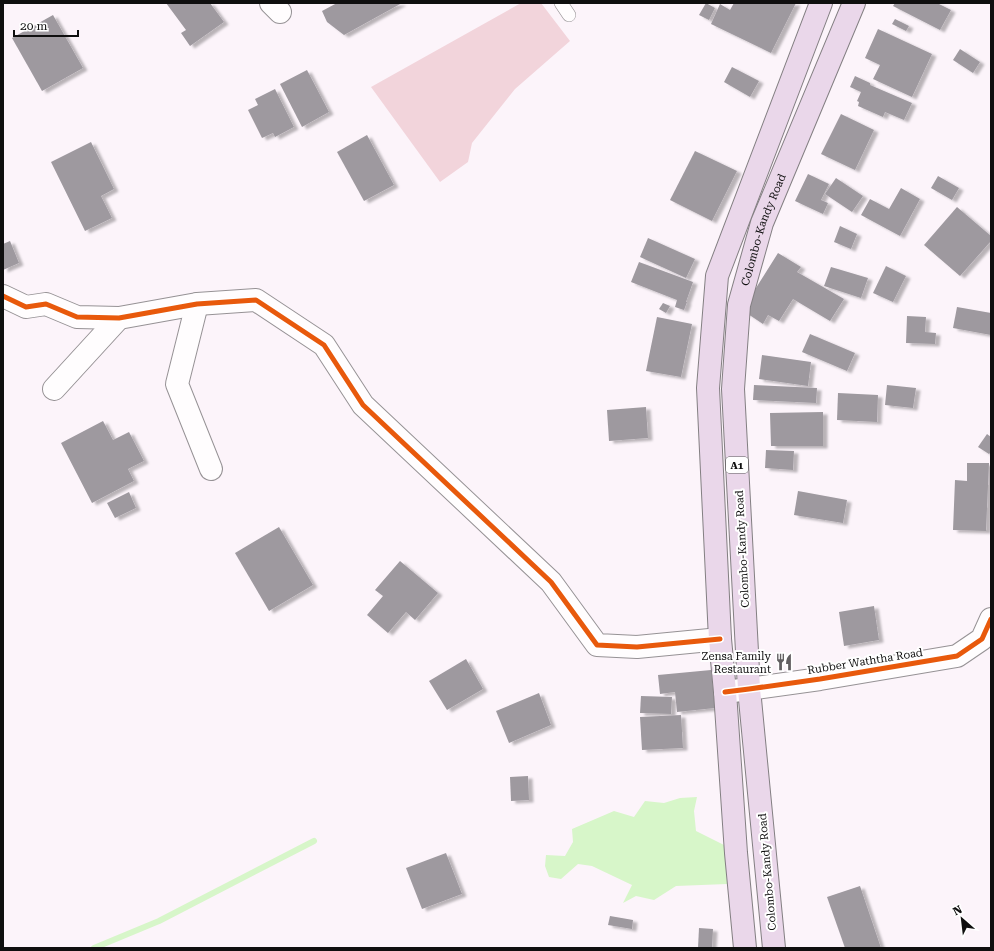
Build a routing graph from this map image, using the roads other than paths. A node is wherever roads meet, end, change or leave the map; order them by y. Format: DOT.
graph roads {
  1 [pos="561,3"];
  2 [pos="821,3"];
  3 [pos="854,3"];
  4 [pos="569,15"];
  5 [pos="3,296"];
  6 [pos="197,304"];
  7 [pos="119,318"];
  8 [pos="54,389"];
  9 [pos="211,469"];
  10 [pos="991,619"];
  11 [pos="720,639"];
  12 [pos="749,689"];
  13 [pos="725,692"];
  14 [pos="745,948"];
  15 [pos="774,948"];
  1 -- 4 [label="lane"];
  2 -- 11 [label="highway, A1"];
  3 -- 12 [label="highway, Colombo-Kandy Road / A1"];
  5 -- 7 [label="street"];
  6 -- 7 [label="street"];
  6 -- 9 [label="street"];
  6 -- 11 [label="street"];
  7 -- 8 [label="street"];
  10 -- 12 [label="street, Rubber Waththa Road"];
  11 -- 13 [label="highway, A1"];
  12 -- 13 [label="street, Rubber Waththa Road"];
  12 -- 15 [label="highway, Colombo-Kandy Road / A1"];
  13 -- 14 [label="highway, A1"];
}
